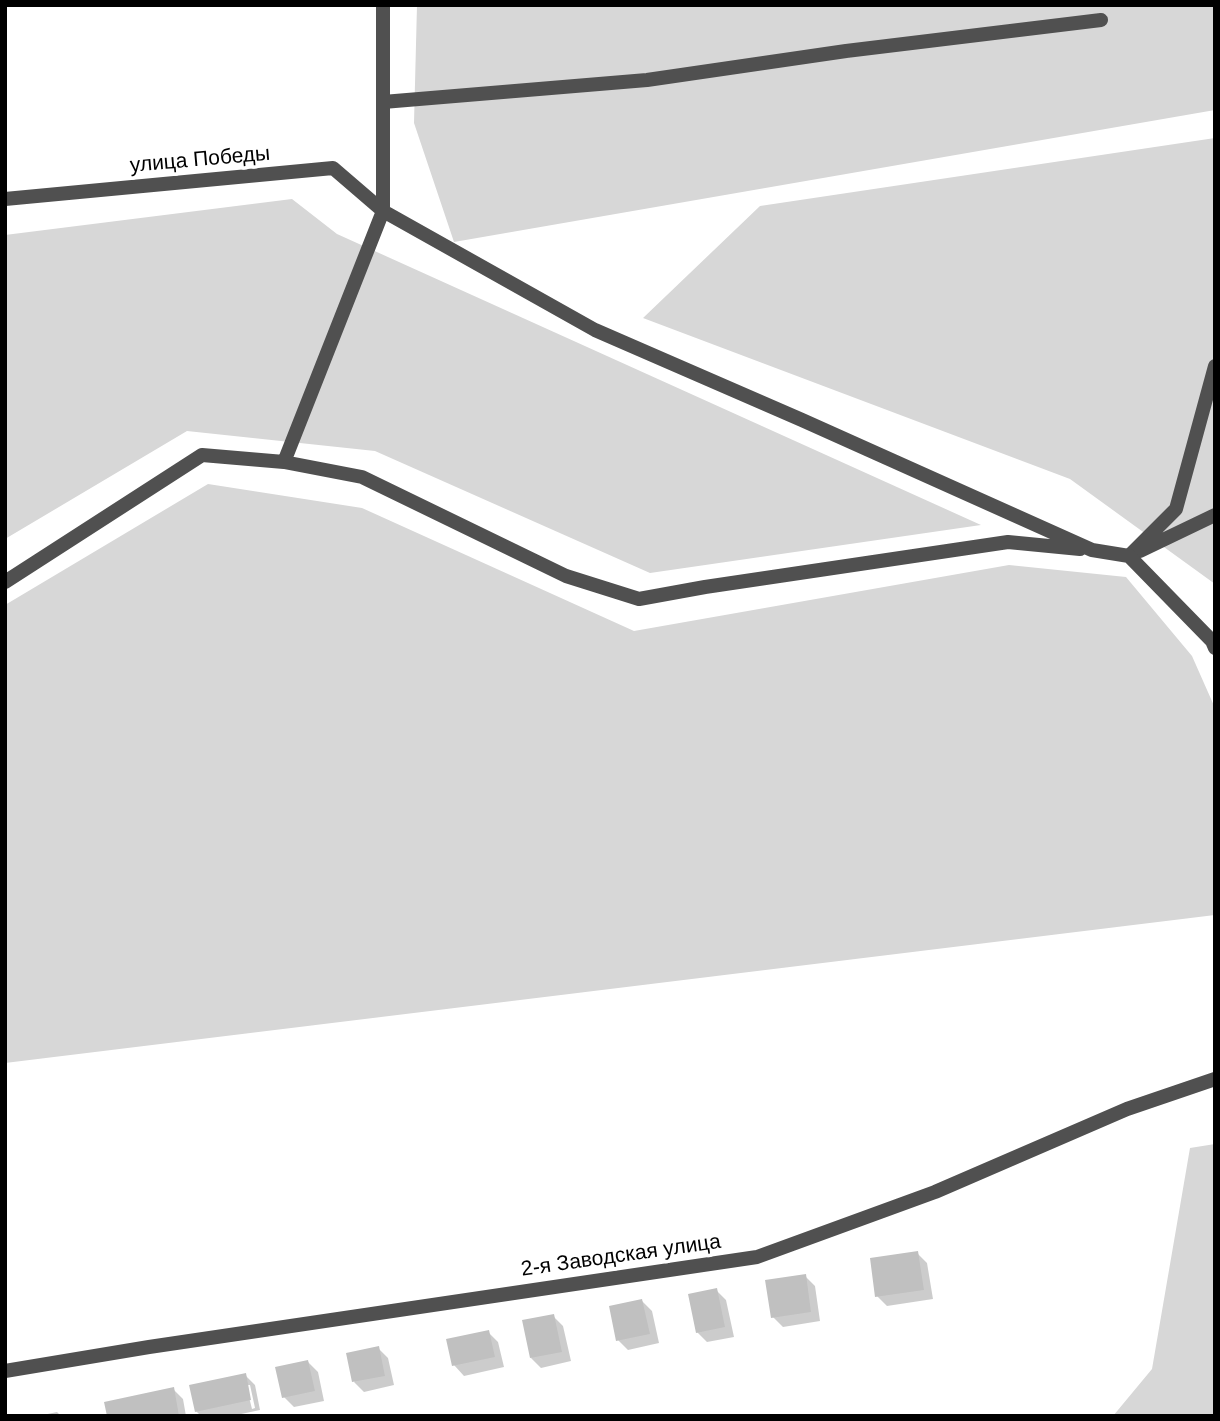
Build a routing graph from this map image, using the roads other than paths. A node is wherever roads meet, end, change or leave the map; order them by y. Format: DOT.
graph roads {
  1 [pos="383,5"];
  2 [pos="1101,20"];
  3 [pos="383,102"];
  4 [pos="5,200"];
  5 [pos="383,211"];
  6 [pos="1215,366"];
  7 [pos="284,462"];
  8 [pos="1215,515"];
  9 [pos="1092,550"];
  10 [pos="1129,556"];
  11 [pos="5,582"];
  12 [pos="1215,648"];
  13 [pos="1215,1079"];
  14 [pos="5,1371"];
  1 -- 3 [label="street"];
  2 -- 3 [label="street"];
  3 -- 5 [label="street"];
  4 -- 5 [label="street, улица Победы"];
  5 -- 7 [label="street"];
  5 -- 9 [label="street, улица Победы"];
  6 -- 10 [label="street"];
  7 -- 9 [label="street"];
  7 -- 11 [label="street"];
  8 -- 10 [label="street"];
  9 -- 10 [label="street"];
  10 -- 12 [label="street"];
  13 -- 14 [label="street, 2-я Заводская улица"];
}
